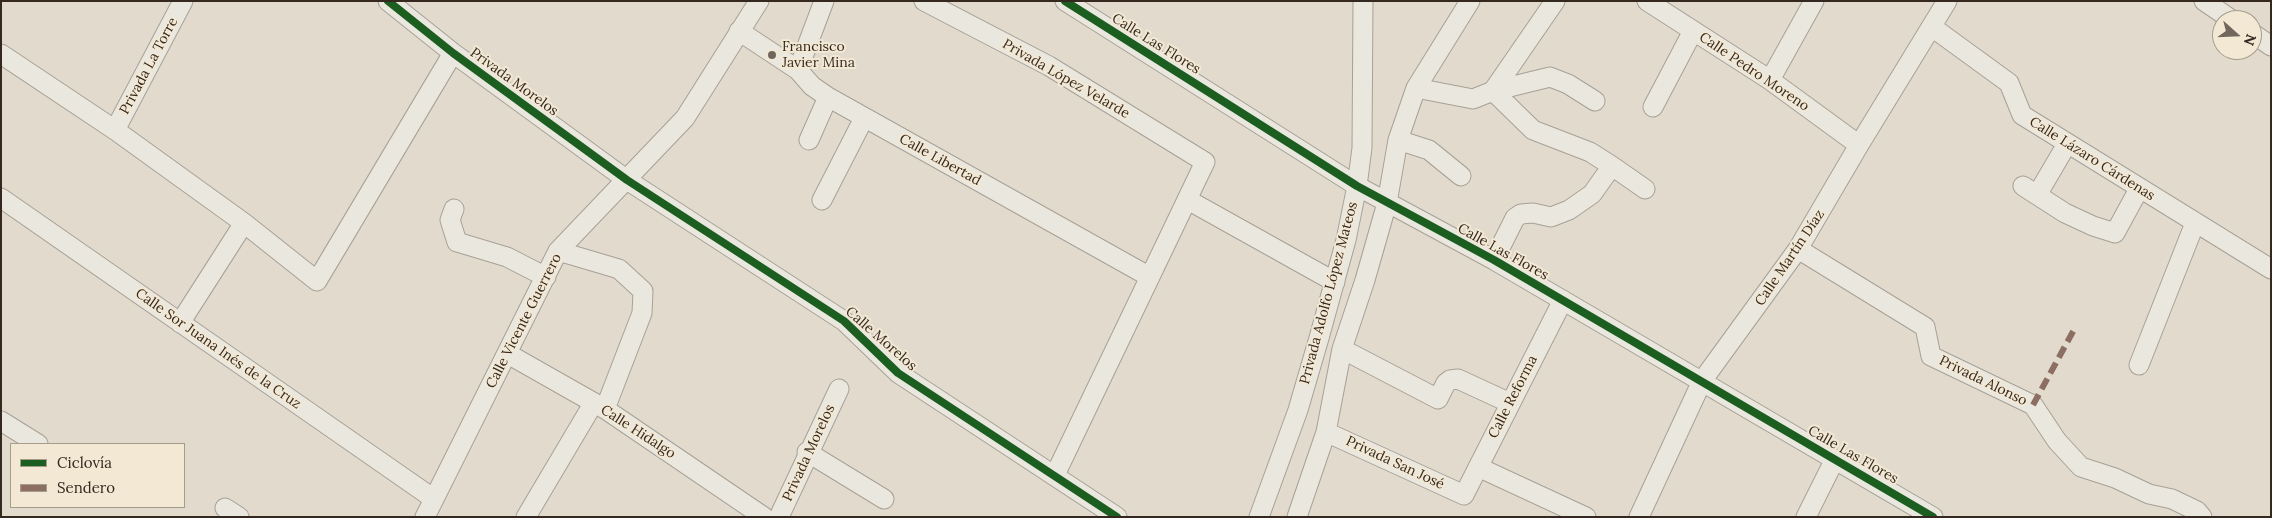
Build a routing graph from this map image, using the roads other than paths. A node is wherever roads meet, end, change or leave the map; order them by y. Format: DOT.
graph roads {
  1 [pos="183,1"];
  2 [pos="388,1"];
  3 [pos="759,1"];
  4 [pos="824,1"];
  5 [pos="924,1"];
  6 [pos="1065,1"];
  7 [pos="1363,1"];
  8 [pos="1470,1"];
  9 [pos="1555,1"];
  10 [pos="1647,1"];
  11 [pos="1814,1"];
  12 [pos="1947,1"];
  13 [pos="2204,1"];
  14 [pos="2217,10"];
  15 [pos="1932,27"];
  16 [pos="739,31"];
  17 [pos="1694,31"];
  18 [pos="453,53"];
  19 [pos="1,54"];
  20 [pos="798,70"];
  21 [pos="1770,80"];
  22 [pos="1416,88"];
  23 [pos="1493,91"];
  24 [pos="828,97"];
  25 [pos="1595,101"];
  26 [pos="1653,108"];
  27 [pos="864,118"];
  28 [pos="116,130"];
  29 [pos="809,140"];
  30 [pos="1398,140"];
  31 [pos="2068,144"];
  32 [pos="1859,145"];
  33 [pos="1612,166"];
  34 [pos="1461,176"];
  35 [pos="627,180"];
  36 [pos="1360,188"];
  37 [pos="1645,189"];
  38 [pos="2140,189"];
  39 [pos="1,198"];
  40 [pos="822,200"];
  41 [pos="1188,200"];
  42 [pos="1385,202"];
  43 [pos="454,209"];
  44 [pos="2195,223"];
  45 [pos="244,224"];
  46 [pos="1798,249"];
  47 [pos="558,251"];
  48 [pos="1494,260"];
  49 [pos="2271,269"];
  50 [pos="546,277"];
  51 [pos="1150,277"];
  52 [pos="1335,282"];
  53 [pos="1563,300"];
  54 [pos="180,323"];
  55 [pos="1342,349"];
  56 [pos="508,354"];
  57 [pos="2139,365"];
  58 [pos="1702,381"];
  59 [pos="839,389"];
  60 [pos="1510,403"];
  61 [pos="599,406"];
  62 [pos="1,421"];
  63 [pos="1326,432"];
  64 [pos="36,443"];
  65 [pos="807,452"];
  66 [pos="1835,459"];
  67 [pos="1478,467"];
  68 [pos="1055,475"];
  69 [pos="1464,495"];
  70 [pos="884,498"];
  71 [pos="434,499"];
  72 [pos="425,517"];
  73 [pos="526,517"];
  74 [pos="764,517"];
  75 [pos="779,517"];
  76 [pos="1117,517"];
  77 [pos="1259,517"];
  78 [pos="1297,517"];
  79 [pos="1586,517"];
  80 [pos="1639,517"];
  81 [pos="1806,517"];
  82 [pos="1933,517"];
  83 [pos="2202,517"];
  1 -- 28 [label="street, Privada La Torre"];
  2 -- 18 [label="street, Privada Morelos"];
  3 -- 16 [label="street, Calle Vicente Guerrero"];
  4 -- 20 [label="street"];
  5 -- 41 [label="street, Privada López Velarde"];
  6 -- 36 [label="street, Calle Las Flores"];
  7 -- 36 [label="street, Privada Adolfo López Mateos"];
  8 -- 22 [label="street"];
  9 -- 23 [label="street"];
  10 -- 17 [label="street, Calle Pedro Moreno"];
  11 -- 21 [label="street"];
  12 -- 15 [label="street, Calle Martín Díaz"];
  13 -- 14 [label="street"];
  15 -- 31 [label="street, Calle Lázaro Cárdenas"];
  15 -- 32 [label="street, Calle Martín Díaz"];
  16 -- 20 [label="street, Calle Libertad"];
  16 -- 35 [label="street, Calle Vicente Guerrero"];
  17 -- 21 [label="street, Calle Pedro Moreno"];
  17 -- 26 [label="street"];
  18 -- 35 [label="street, Privada Morelos"];
  18 -- 45 [label="street"];
  19 -- 28 [label="street"];
  20 -- 24 [label="street, Calle Libertad"];
  21 -- 32 [label="street, Calle Pedro Moreno"];
  22 -- 23 [label="street"];
  22 -- 30 [label="street"];
  23 -- 25 [label="street"];
  23 -- 33 [label="street"];
  24 -- 27 [label="street, Calle Libertad"];
  24 -- 29 [label="street"];
  27 -- 40 [label="street"];
  27 -- 51 [label="street, Calle Libertad"];
  28 -- 45 [label="street"];
  30 -- 34 [label="street"];
  30 -- 42 [label="street"];
  31 -- 38 [label="street, Calle Lázaro Cárdenas"];
  31 -- 38 [label="street"];
  32 -- 46 [label="street, Calle Martín Díaz"];
  33 -- 37 [label="street"];
  33 -- 48 [label="street"];
  35 -- 47 [label="street, Calle Vicente Guerrero"];
  35 -- 68 [label="street, Calle Morelos"];
  36 -- 42 [label="street, Calle Las Flores"];
  36 -- 52 [label="street, Privada Adolfo López Mateos"];
  38 -- 44 [label="street, Calle Lázaro Cárdenas"];
  39 -- 54 [label="street, Calle Sor Juana Inés de la Cruz"];
  41 -- 51 [label="street"];
  41 -- 52 [label="street"];
  42 -- 48 [label="street, Calle Las Flores"];
  42 -- 55 [label="street"];
  43 -- 50 [label="street"];
  44 -- 49 [label="street, Calle Lázaro Cárdenas"];
  44 -- 57 [label="street"];
  45 -- 54 [label="street"];
  46 -- 58 [label="street, Calle Martín Díaz"];
  46 -- 83 [label="street, Privada Alonso"];
  47 -- 50 [label="street, Calle Vicente Guerrero"];
  47 -- 61 [label="street"];
  48 -- 53 [label="street, Calle Las Flores"];
  50 -- 56 [label="street, Calle Vicente Guerrero"];
  51 -- 68 [label="street"];
  52 -- 77 [label="street, Privada Adolfo López Mateos"];
  53 -- 58 [label="street, Calle Las Flores"];
  53 -- 60 [label="street, Calle Reforma"];
  54 -- 71 [label="street, Calle Sor Juana Inés de la Cruz"];
  55 -- 60 [label="street"];
  55 -- 63 [label="street"];
  56 -- 61 [label="street, Calle Hidalgo"];
  56 -- 71 [label="street, Calle Vicente Guerrero"];
  58 -- 66 [label="street, Calle Las Flores"];
  58 -- 80 [label="street, Calle Martín Díaz"];
  59 -- 65 [label="street, Privada Morelos"];
  60 -- 67 [label="street, Calle Reforma"];
  61 -- 73 [label="street"];
  61 -- 74 [label="street, Calle Hidalgo"];
  62 -- 64 [label="street"];
  63 -- 69 [label="street, Privada San José"];
  63 -- 78 [label="street"];
  65 -- 70 [label="street"];
  65 -- 75 [label="street, Privada Morelos"];
  66 -- 81 [label="street"];
  66 -- 82 [label="street, Calle Las Flores"];
  67 -- 69 [label="street, Calle Reforma"];
  67 -- 79 [label="street"];
  68 -- 76 [label="street, Calle Morelos"];
  71 -- 72 [label="street, Calle Vicente Guerrero"];
}
